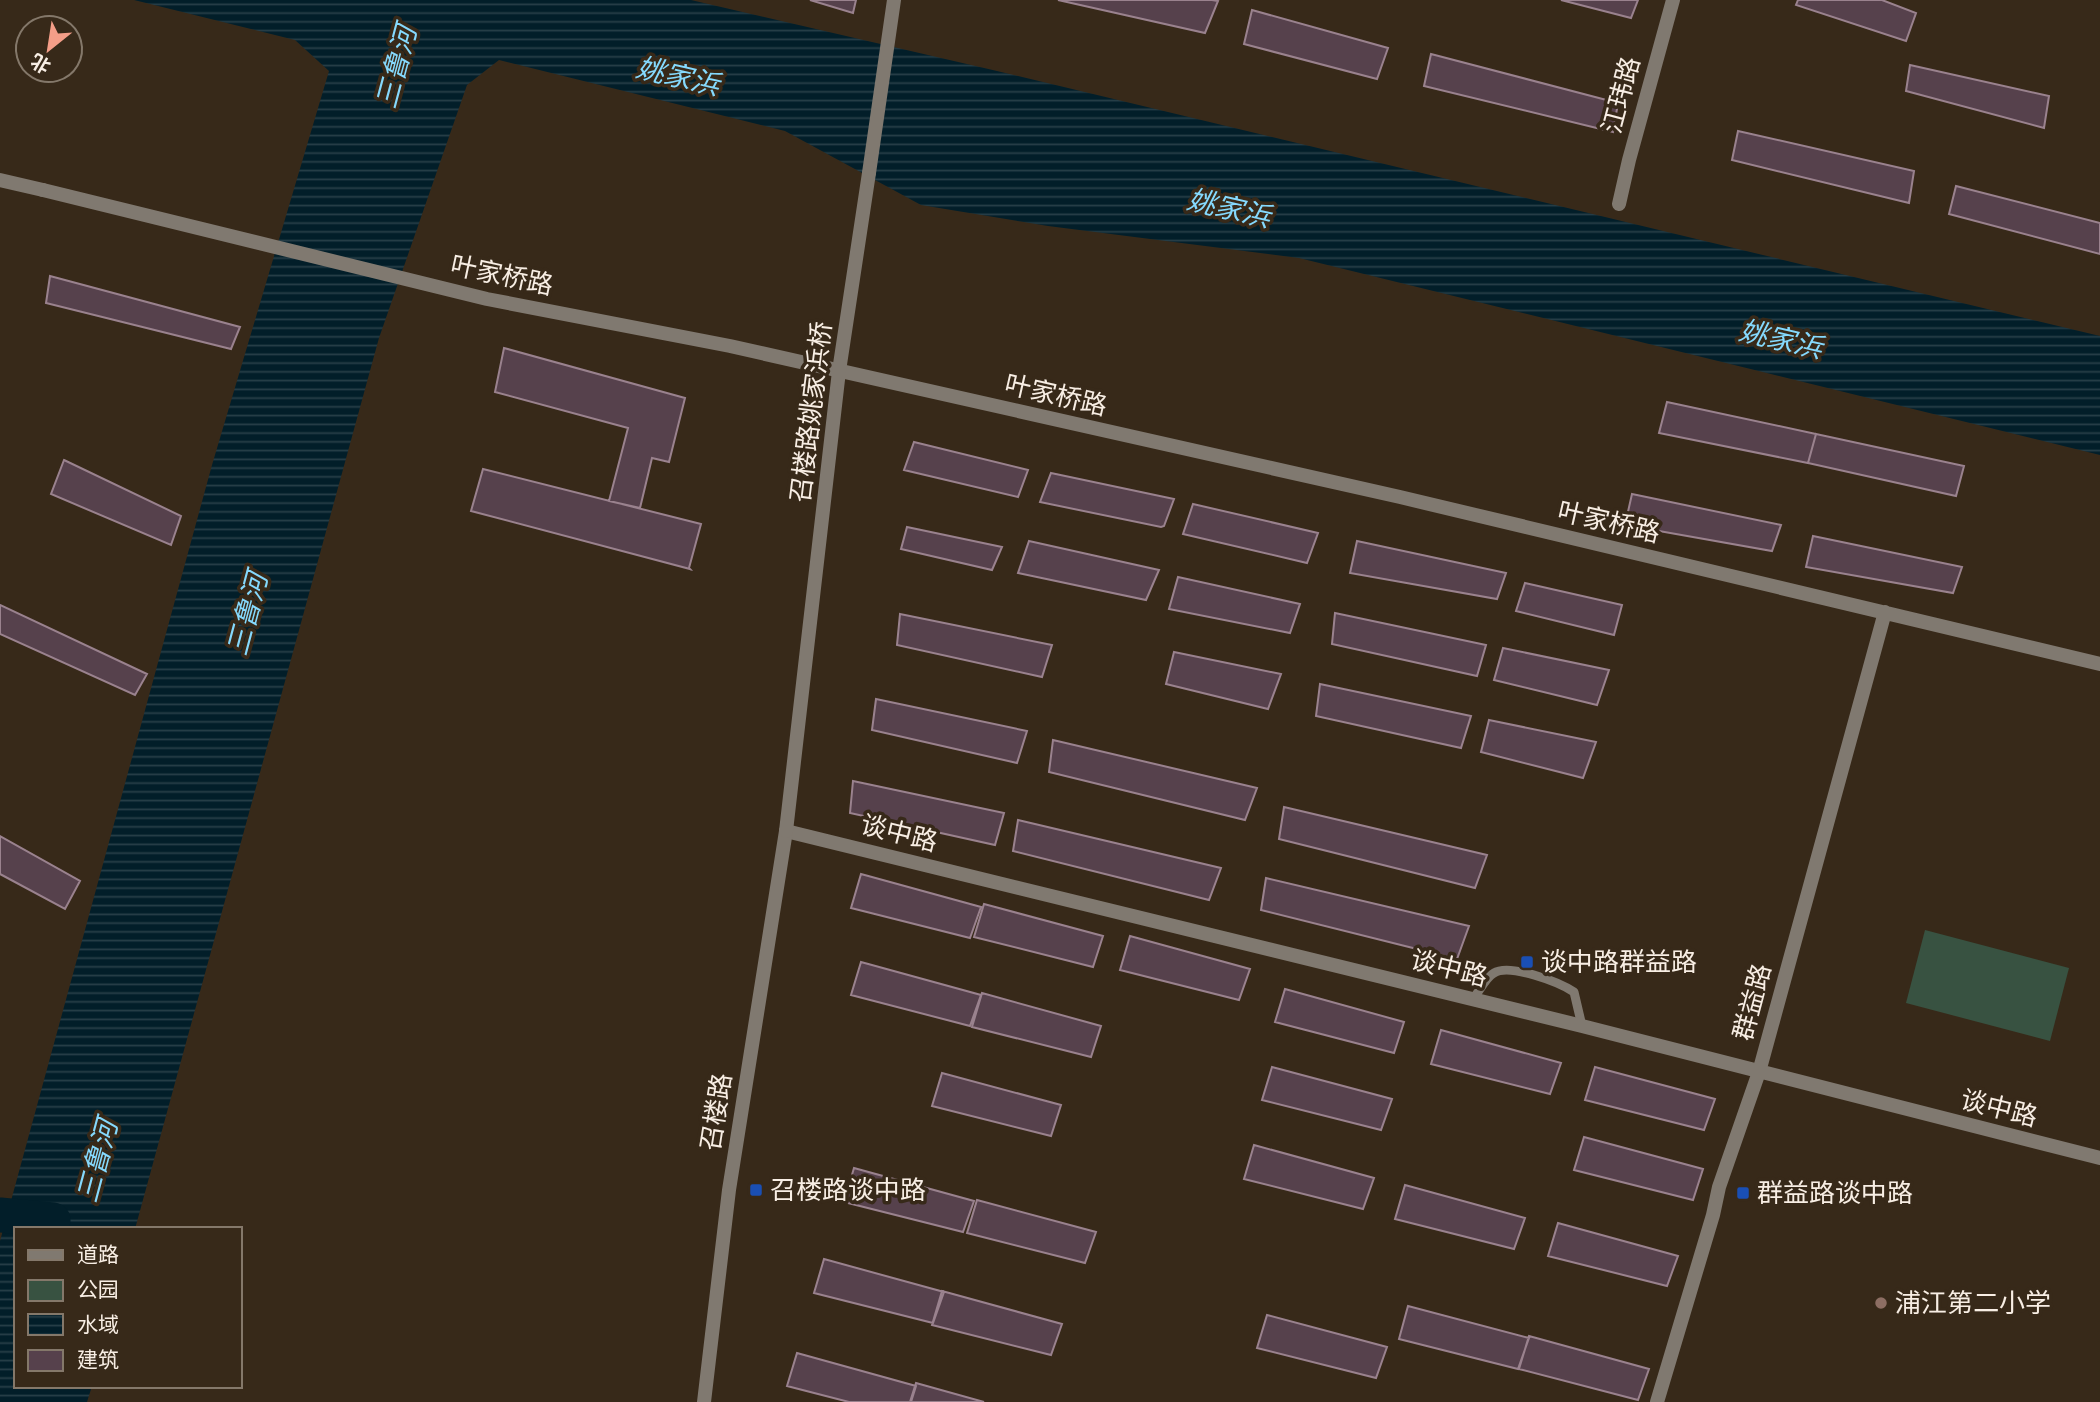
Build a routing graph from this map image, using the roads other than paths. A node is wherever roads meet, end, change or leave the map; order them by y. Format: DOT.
graph roads {
  1 [pos="894,0"];
  2 [pos="1673,0"];
  3 [pos="0,180"];
  4 [pos="1619,204"];
  5 [pos="1885,612"];
  6 [pos="2100,664"];
  7 [pos="786,831"];
  8 [pos="1473,999"];
  9 [pos="1582,1026"];
  10 [pos="1759,1072"];
  11 [pos="2100,1158"];
  12 [pos="704,1402"];
  13 [pos="1657,1402"];
  1 -- 7 [label="street, 召楼路姚家浜桥, bridge"];
  2 -- 4 [label="street, 江玮路"];
  3 -- 5 [label="street, 叶家桥路"];
  5 -- 6 [label="street, 叶家桥路"];
  5 -- 10 [label="street, 群益路"];
  7 -- 8 [label="street, 谈中路"];
  7 -- 12 [label="street, 召楼路"];
  8 -- 9 [label="street, 谈中路"];
  8 -- 9 [label="lane"];
  9 -- 10 [label="street, 谈中路"];
  10 -- 11 [label="street, 谈中路"];
  10 -- 13 [label="street, 群益路"];
}
